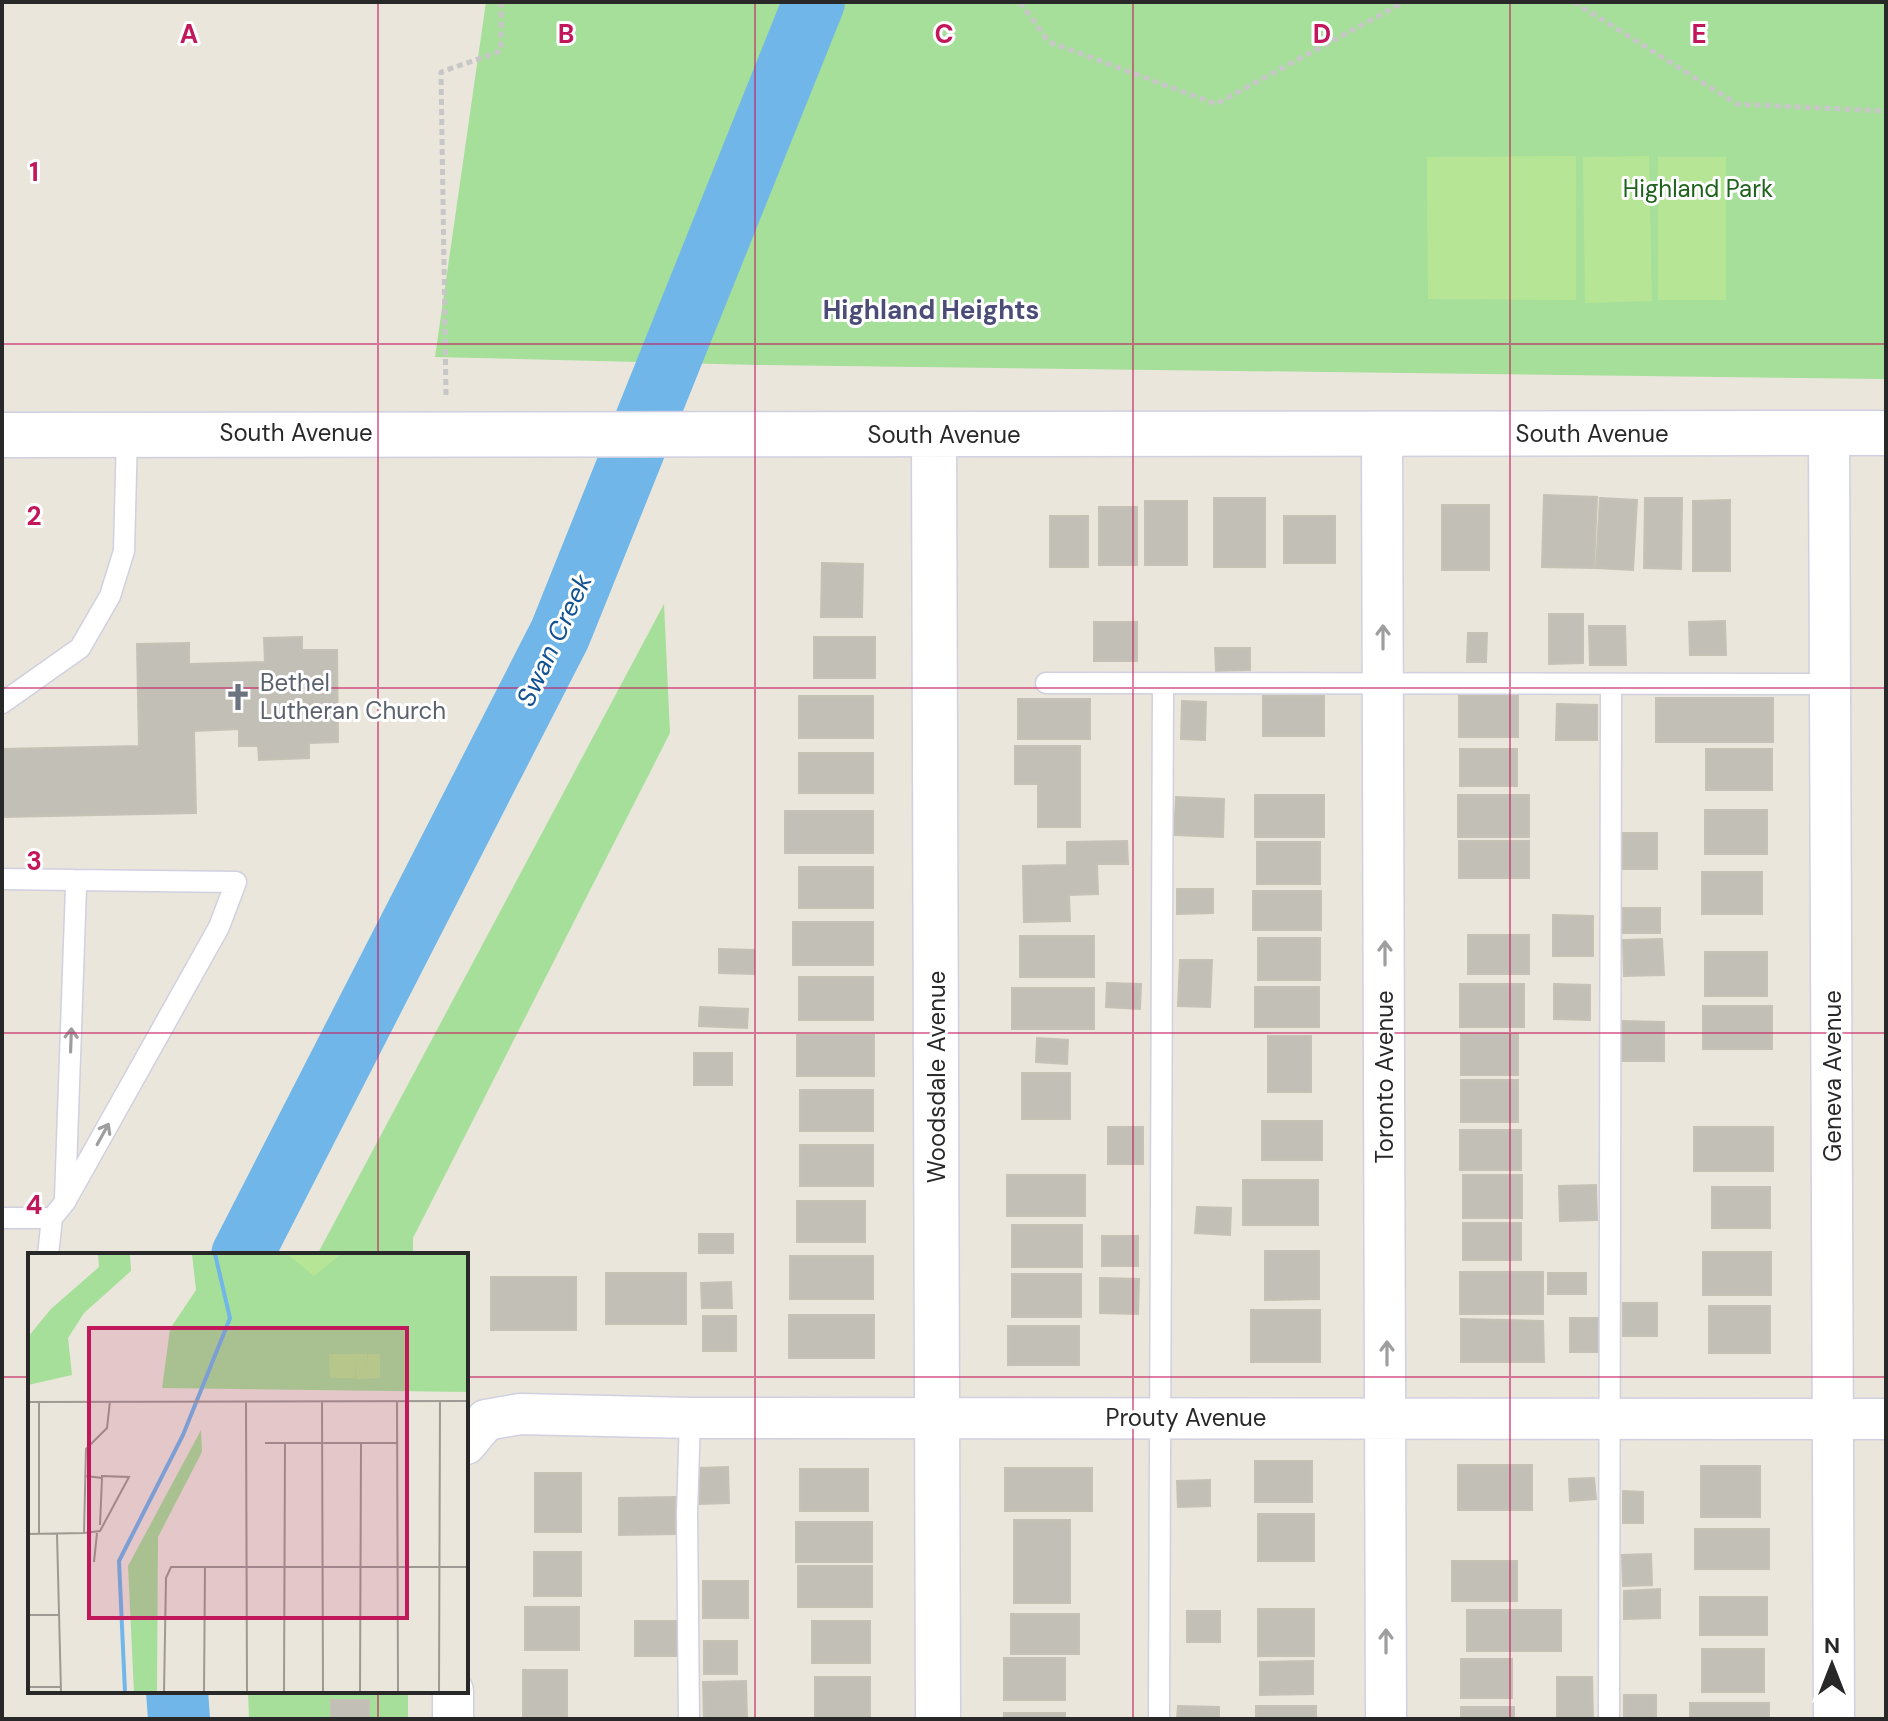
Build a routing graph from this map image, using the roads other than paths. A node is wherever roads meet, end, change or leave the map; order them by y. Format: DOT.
graph roads {
  1 [pos="1886,433"];
  2 [pos="127,434"];
  3 [pos="1382,434"];
  4 [pos="1829,434"];
  5 [pos="2,435"];
  6 [pos="934,435"];
  7 [pos="1046,683"];
  8 [pos="1163,683"];
  9 [pos="1384,683"];
  10 [pos="1611,684"];
  11 [pos="1831,684"];
  12 [pos="2,703"];
  13 [pos="2,879"];
  14 [pos="74,884"];
  15 [pos="65,1202"];
  16 [pos="2,1218"];
  17 [pos="52,1218"];
  18 [pos="48,1253"];
  19 [pos="690,1418"];
  20 [pos="938,1418"];
  21 [pos="1159,1418"];
  22 [pos="1387,1418"];
  23 [pos="1611,1418"];
  24 [pos="1836,1418"];
  25 [pos="1886,1419"];
  26 [pos="476,1432"];
  27 [pos="453,1693"];
  28 [pos="453,1719"];
  29 [pos="689,1719"];
  30 [pos="938,1719"];
  31 [pos="1159,1719"];
  32 [pos="1386,1719"];
  33 [pos="1609,1719"];
  34 [pos="1834,1719"];
  1 -- 4 [label="street, South Avenue"];
  2 -- 5 [label="street, South Avenue"];
  2 -- 6 [label="street, South Avenue"];
  2 -- 12 [label="lane"];
  3 -- 4 [label="street, South Avenue"];
  3 -- 6 [label="street, South Avenue"];
  9 -- 3 [label="street, Toronto Avenue, one-way"];
  4 -- 11 [label="street, Geneva Avenue"];
  6 -- 20 [label="street, Woodsdale Avenue"];
  7 -- 8 [label="lane"];
  8 -- 9 [label="lane"];
  8 -- 21 [label="lane"];
  9 -- 10 [label="lane"];
  22 -- 9 [label="street, Toronto Avenue, one-way"];
  10 -- 11 [label="lane"];
  10 -- 23 [label="lane"];
  11 -- 24 [label="street, Geneva Avenue"];
  13 -- 14 [label="lane"];
  15 -- 14 [label="lane, one-way"];
  15 -- 14 [label="lane, one-way"];
  15 -- 17 [label="lane"];
  16 -- 17 [label="lane"];
  17 -- 18 [label="lane"];
  19 -- 20 [label="street, Prouty Avenue"];
  19 -- 26 [label="street, Prouty Avenue"];
  19 -- 29 [label="lane"];
  20 -- 21 [label="street, Prouty Avenue"];
  20 -- 30 [label="street, Woodsdale Avenue"];
  21 -- 22 [label="street, Prouty Avenue"];
  21 -- 31 [label="lane"];
  22 -- 23 [label="street, Prouty Avenue"];
  32 -- 22 [label="street, Toronto Avenue, one-way"];
  23 -- 24 [label="street, Prouty Avenue"];
  23 -- 33 [label="lane"];
  24 -- 25 [label="street, Prouty Avenue"];
  24 -- 34 [label="street, Geneva Avenue"];
  27 -- 28 [label="street"];
}
